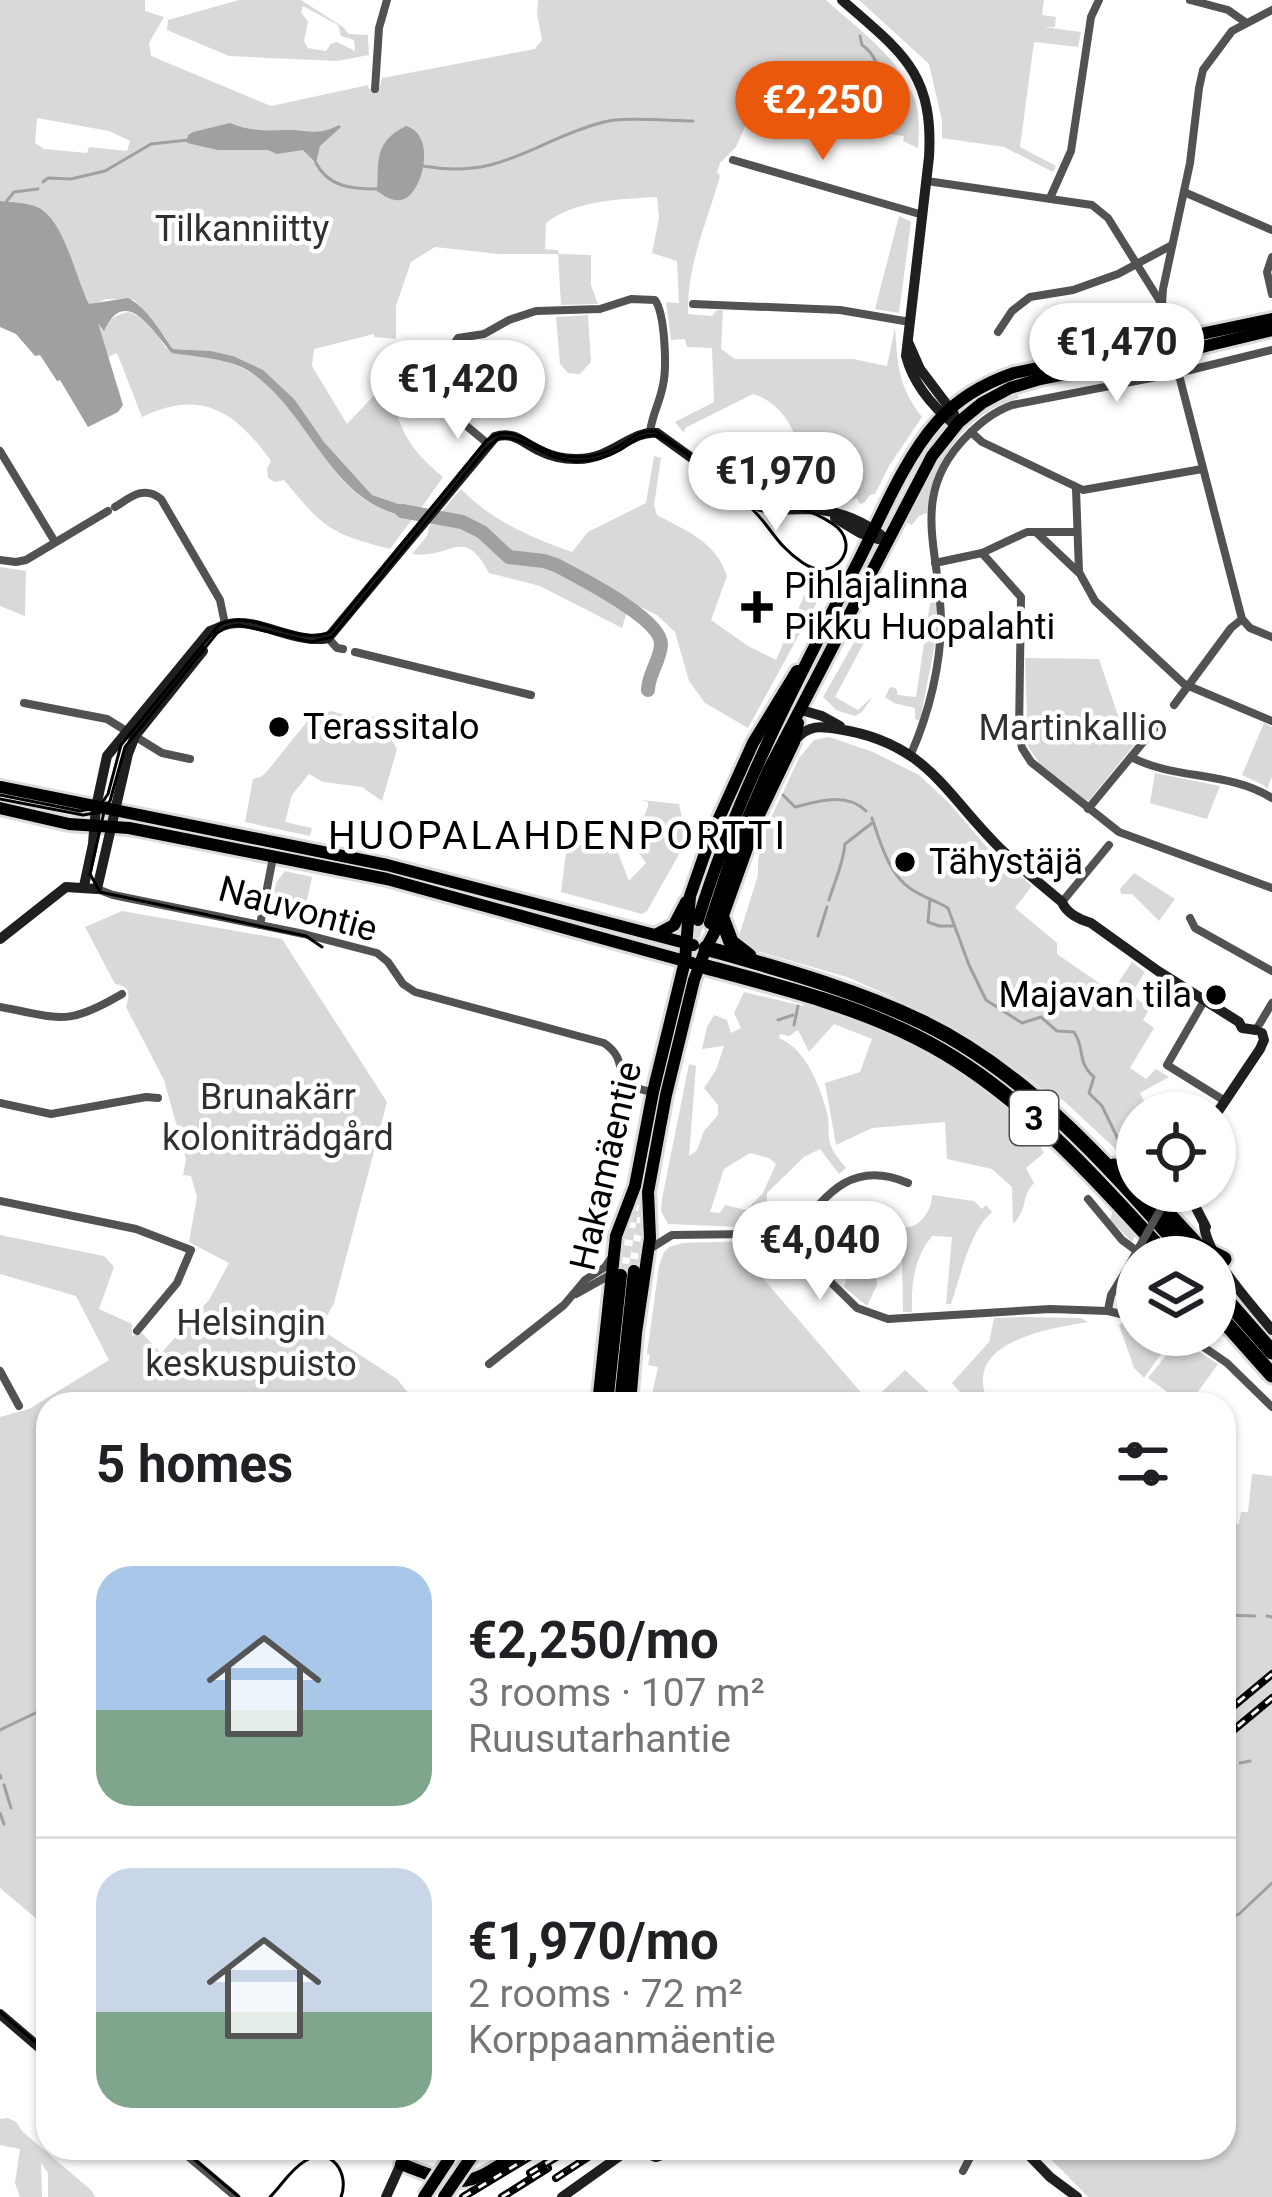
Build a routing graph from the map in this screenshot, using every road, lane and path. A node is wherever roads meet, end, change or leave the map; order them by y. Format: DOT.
graph roads {
  1 [pos="387,0"];
  2 [pos="842,0"];
  3 [pos="1099,0"];
  4 [pos="1190,0"];
  5 [pos="1272,10"];
  6 [pos="1245,22"];
  7 [pos="375,89"];
  8 [pos="733,160"];
  9 [pos="927,182"];
  10 [pos="1184,192"];
  11 [pos="1051,198"];
  12 [pos="923,215"];
  13 [pos="1272,230"];
  14 [pos="1173,244"];
  15 [pos="1272,257"];
  16 [pos="1137,265"];
  17 [pos="1272,294"];
  18 [pos="693,304"];
  19 [pos="1162,304"];
  20 [pos="1272,319"];
  21 [pos="910,322"];
  22 [pos="1272,329"];
  23 [pos="998,332"];
  24 [pos="1169,348"];
  25 [pos="1272,350"];
  26 [pos="1176,373"];
  27 [pos="947,412"];
  28 [pos="957,424"];
  29 [pos="650,432"];
  30 [pos="971,432"];
  31 [pos="487,443"];
  32 [pos="0,451"];
  33 [pos="1202,469"];
  34 [pos="1076,489"];
  35 [pos="1036,532"];
  36 [pos="1077,532"];
  37 [pos="873,533"];
  38 [pos="55,542"];
  39 [pos="888,542"];
  40 [pos="982,553"];
  41 [pos="0,560"];
  42 [pos="935,563"];
  43 [pos="1079,572"];
  44 [pos="1242,619"];
  45 [pos="222,626"];
  46 [pos="821,635"];
  47 [pos="1272,637"];
  48 [pos="328,638"];
  49 [pos="343,649"];
  50 [pos="355,652"];
  51 [pos="1189,687"];
  52 [pos="530,695"];
  53 [pos="24,703"];
  54 [pos="1174,705"];
  55 [pos="785,710"];
  56 [pos="801,710"];
  57 [pos="770,713"];
  58 [pos="1272,721"];
  59 [pos="1159,723"];
  60 [pos="848,730"];
  61 [pos="132,734"];
  62 [pos="794,742"];
  63 [pos="910,754"];
  64 [pos="1131,757"];
  65 [pos="190,759"];
  66 [pos="0,788"];
  67 [pos="1272,798"];
  68 [pos="96,807"];
  69 [pos="0,808"];
  70 [pos="1088,809"];
  71 [pos="116,810"];
  72 [pos="95,826"];
  73 [pos="112,826"];
  74 [pos="1109,845"];
  75 [pos="273,857"];
  76 [pos="91,888"];
  77 [pos="1272,888"];
  78 [pos="690,896"];
  79 [pos="1062,902"];
  80 [pos="1190,918"];
  81 [pos="710,920"];
  82 [pos="260,925"];
  83 [pos="657,934"];
  84 [pos="0,939"];
  85 [pos="687,943"];
  86 [pos="706,948"];
  87 [pos="692,963"];
  88 [pos="761,964"];
  89 [pos="1272,971"];
  90 [pos="122,994"];
  91 [pos="1204,1001"];
  92 [pos="1272,1003"];
  93 [pos="0,1007"];
  94 [pos="1263,1033"];
  95 [pos="1210,1092"];
  96 [pos="1231,1092"];
  97 [pos="660,1094"];
  98 [pos="158,1098"];
  99 [pos="0,1103"];
  100 [pos="1096,1155"];
  101 [pos="1116,1168"];
  102 [pos="908,1183"];
  103 [pos="1088,1199"];
  104 [pos="0,1201"];
  105 [pos="1160,1212"];
  106 [pos="1166,1212"];
  107 [pos="650,1226"];
  108 [pos="618,1227"];
  109 [pos="672,1235"];
  110 [pos="1119,1236"];
  111 [pos="1148,1236"];
  112 [pos="1170,1236"];
  113 [pos="1189,1236"];
  114 [pos="787,1244"];
  115 [pos="648,1254"];
  116 [pos="613,1256"];
  117 [pos="624,1272"];
  118 [pos="1236,1282"];
  119 [pos="579,1293"];
  120 [pos="607,1303"];
  121 [pos="1108,1311"];
  122 [pos="1236,1311"];
  123 [pos="1116,1313"];
  124 [pos="1271,1325"];
  125 [pos="137,1331"];
  126 [pos="1236,1335"];
  127 [pos="1272,1352"];
  128 [pos="1218,1356"];
  129 [pos="489,1364"];
  130 [pos="0,1371"];
  131 [pos="1272,1375"];
  132 [pos="599,1392"];
  133 [pos="609,1392"];
  134 [pos="620,1392"];
  135 [pos="631,1392"];
  136 [pos="20,1406"];
  137 [pos="1272,1407"];
  138 [pos="0,2014"];
  139 [pos="36,2043"];
  140 [pos="192,2160"];
  141 [pos="403,2160"];
  142 [pos="449,2160"];
  143 [pos="469,2160"];
  144 [pos="505,2160"];
  145 [pos="614,2160"];
  146 [pos="968,2160"];
  147 [pos="1034,2160"];
  148 [pos="401,2164"];
  149 [pos="963,2170"];
  150 [pos="236,2197"];
  151 [pos="386,2197"];
  152 [pos="424,2197"];
  153 [pos="444,2197"];
  154 [pos="562,2197"];
  155 [pos="1077,2197"];
  1 -- 7 [label="street"];
  2 -- 9 [label="street"];
  3 -- 11 [label="street"];
  4 -- 6 [label="street"];
  5 -- 6 [label="street"];
  6 -- 10 [label="street"];
  8 -- 12 [label="street"];
  9 -- 11 [label="street"];
  9 -- 12 [label="street"];
  10 -- 13 [label="street"];
  10 -- 14 [label="street"];
  11 -- 16 [label="street"];
  12 -- 21 [label="street"];
  14 -- 16 [label="street"];
  14 -- 19 [label="street"];
  15 -- 17 [label="street"];
  16 -- 19 [label="street"];
  16 -- 23 [label="street"];
  18 -- 21 [label="street"];
  19 -- 24 [label="street"];
  20 -- 24 [label="main road"];
  21 -- 27 [label="street"];
  22 -- 24 [label="main road"];
  24 -- 26 [label="street"];
  24 -- 27 [label="main road"];
  24 -- 28 [label="main road"];
  25 -- 26 [label="street"];
  26 -- 30 [label="street"];
  26 -- 33 [label="street"];
  27 -- 28 [label="street"];
  27 -- 37 [label="main road"];
  28 -- 39 [label="main road"];
  29 -- 31 [label="street"];
  29 -- 31 [label="street"];
  29 -- 37 [label="street"];
  30 -- 34 [label="street"];
  30 -- 42 [label="street"];
  31 -- 48 [label="street"];
  32 -- 38 [label="street"];
  33 -- 34 [label="street"];
  33 -- 44 [label="street"];
  34 -- 36 [label="street"];
  35 -- 36 [label="street"];
  35 -- 40 [label="street"];
  35 -- 43 [label="street"];
  36 -- 43 [label="street"];
  37 -- 39 [label="street"];
  37 -- 46 [label="main road"];
  38 -- 41 [label="street"];
  38 -- 45 [label="street"];
  39 -- 56 [label="main road"];
  40 -- 42 [label="street"];
  40 -- 70 [label="street"];
  42 -- 63 [label="street"];
  43 -- 51 [label="street"];
  44 -- 47 [label="street"];
  44 -- 51 [label="street"];
  45 -- 48 [label="street"];
  45 -- 61 [label="street"];
  46 -- 55 [label="main road"];
  46 -- 57 [label="main road"];
  48 -- 49 [label="street"];
  50 -- 52 [label="street"];
  51 -- 54 [label="street"];
  51 -- 58 [label="street"];
  53 -- 61 [label="street"];
  55 -- 56 [label="main road"];
  55 -- 57 [label="main road"];
  55 -- 81 [label="main road"];
  56 -- 60 [label="street"];
  56 -- 62 [label="main road"];
  56 -- 81 [label="main road"];
  57 -- 78 [label="main road"];
  59 -- 64 [label="street"];
  60 -- 62 [label="street"];
  60 -- 63 [label="street"];
  61 -- 65 [label="street"];
  61 -- 68 [label="street"];
  61 -- 71 [label="street"];
  62 -- 81 [label="main road"];
  63 -- 79 [label="street"];
  64 -- 67 [label="street"];
  64 -- 70 [label="street"];
  66 -- 68 [label="main road"];
  68 -- 71 [label="main road"];
  68 -- 72 [label="street"];
  69 -- 72 [label="main road"];
  70 -- 77 [label="street"];
  71 -- 73 [label="street"];
  71 -- 83 [label="main road"];
  72 -- 73 [label="main road"];
  72 -- 76 [label="street"];
  73 -- 75 [label="main road"];
  73 -- 76 [label="street"];
  74 -- 79 [label="street"];
  75 -- 82 [label="street"];
  75 -- 87 [label="main road"];
  76 -- 82 [label="street, Nauvontie"];
  76 -- 84 [label="street"];
  78 -- 83 [label="main road"];
  78 -- 85 [label="main road, Hakamäentie"];
  79 -- 91 [label="street"];
  80 -- 89 [label="street"];
  81 -- 86 [label="main road, Hakamäentie"];
  81 -- 88 [label="highway"];
  82 -- 97 [label="street, Nauvontie"];
  83 -- 85 [label="main road"];
  85 -- 86 [label="main road"];
  85 -- 87 [label="main road, Hakamäentie"];
  86 -- 87 [label="main road, Hakamäentie"];
  86 -- 88 [label="highway, 3"];
  87 -- 97 [label="main road, Hakamäentie"];
  87 -- 111 [label="highway, 3"];
  88 -- 100 [label="highway, 3"];
  90 -- 93 [label="street"];
  91 -- 94 [label="street"];
  91 -- 95 [label="street"];
  92 -- 94 [label="street"];
  94 -- 96 [label="street"];
  97 -- 107 [label="main road, Hakamäentie"];
  97 -- 108 [label="main road, Hakamäentie"];
  98 -- 99 [label="street"];
  100 -- 101 [label="highway"];
  100 -- 112 [label="highway, 3"];
  102 -- 114 [label="street"];
  103 -- 110 [label="street"];
  104 -- 125 [label="street"];
  105 -- 121 [label="street, bridge"];
  106 -- 113 [label="highway"];
  107 -- 108 [label="main road"];
  107 -- 109 [label="street"];
  107 -- 115 [label="main road, Hakamäentie"];
  108 -- 116 [label="main road, Hakamäentie"];
  109 -- 114 [label="street"];
  109 -- 115 [label="street"];
  114 -- 121 [label="street"];
  115 -- 117 [label="main road"];
  115 -- 135 [label="main road, Hakamäentie"];
  116 -- 117 [label="main road"];
  116 -- 119 [label="street"];
  117 -- 119 [label="street"];
  117 -- 120 [label="main road, Hakamäentie"];
  117 -- 133 [label="main road, Hakamäentie"];
  117 -- 134 [label="main road, Hakamäentie"];
  118 -- 124 [label="street"];
  119 -- 120 [label="street"];
  119 -- 129 [label="street"];
  120 -- 132 [label="main road, Hakamäentie"];
  121 -- 123 [label="street"];
  122 -- 127 [label="highway"];
  126 -- 131 [label="highway"];
  128 -- 137 [label="street"];
  130 -- 136 [label="street"];
  138 -- 139 [label="street"];
  140 -- 150 [label="street"];
  141 -- 148 [label="street"];
  142 -- 152 [label="main road, bridge"];
  143 -- 153 [label="main road, bridge"];
  144 -- 148 [label="main road"];
  145 -- 154 [label="street"];
  146 -- 149 [label="street"];
  147 -- 155 [label="street"];
  148 -- 151 [label="street"];
}
